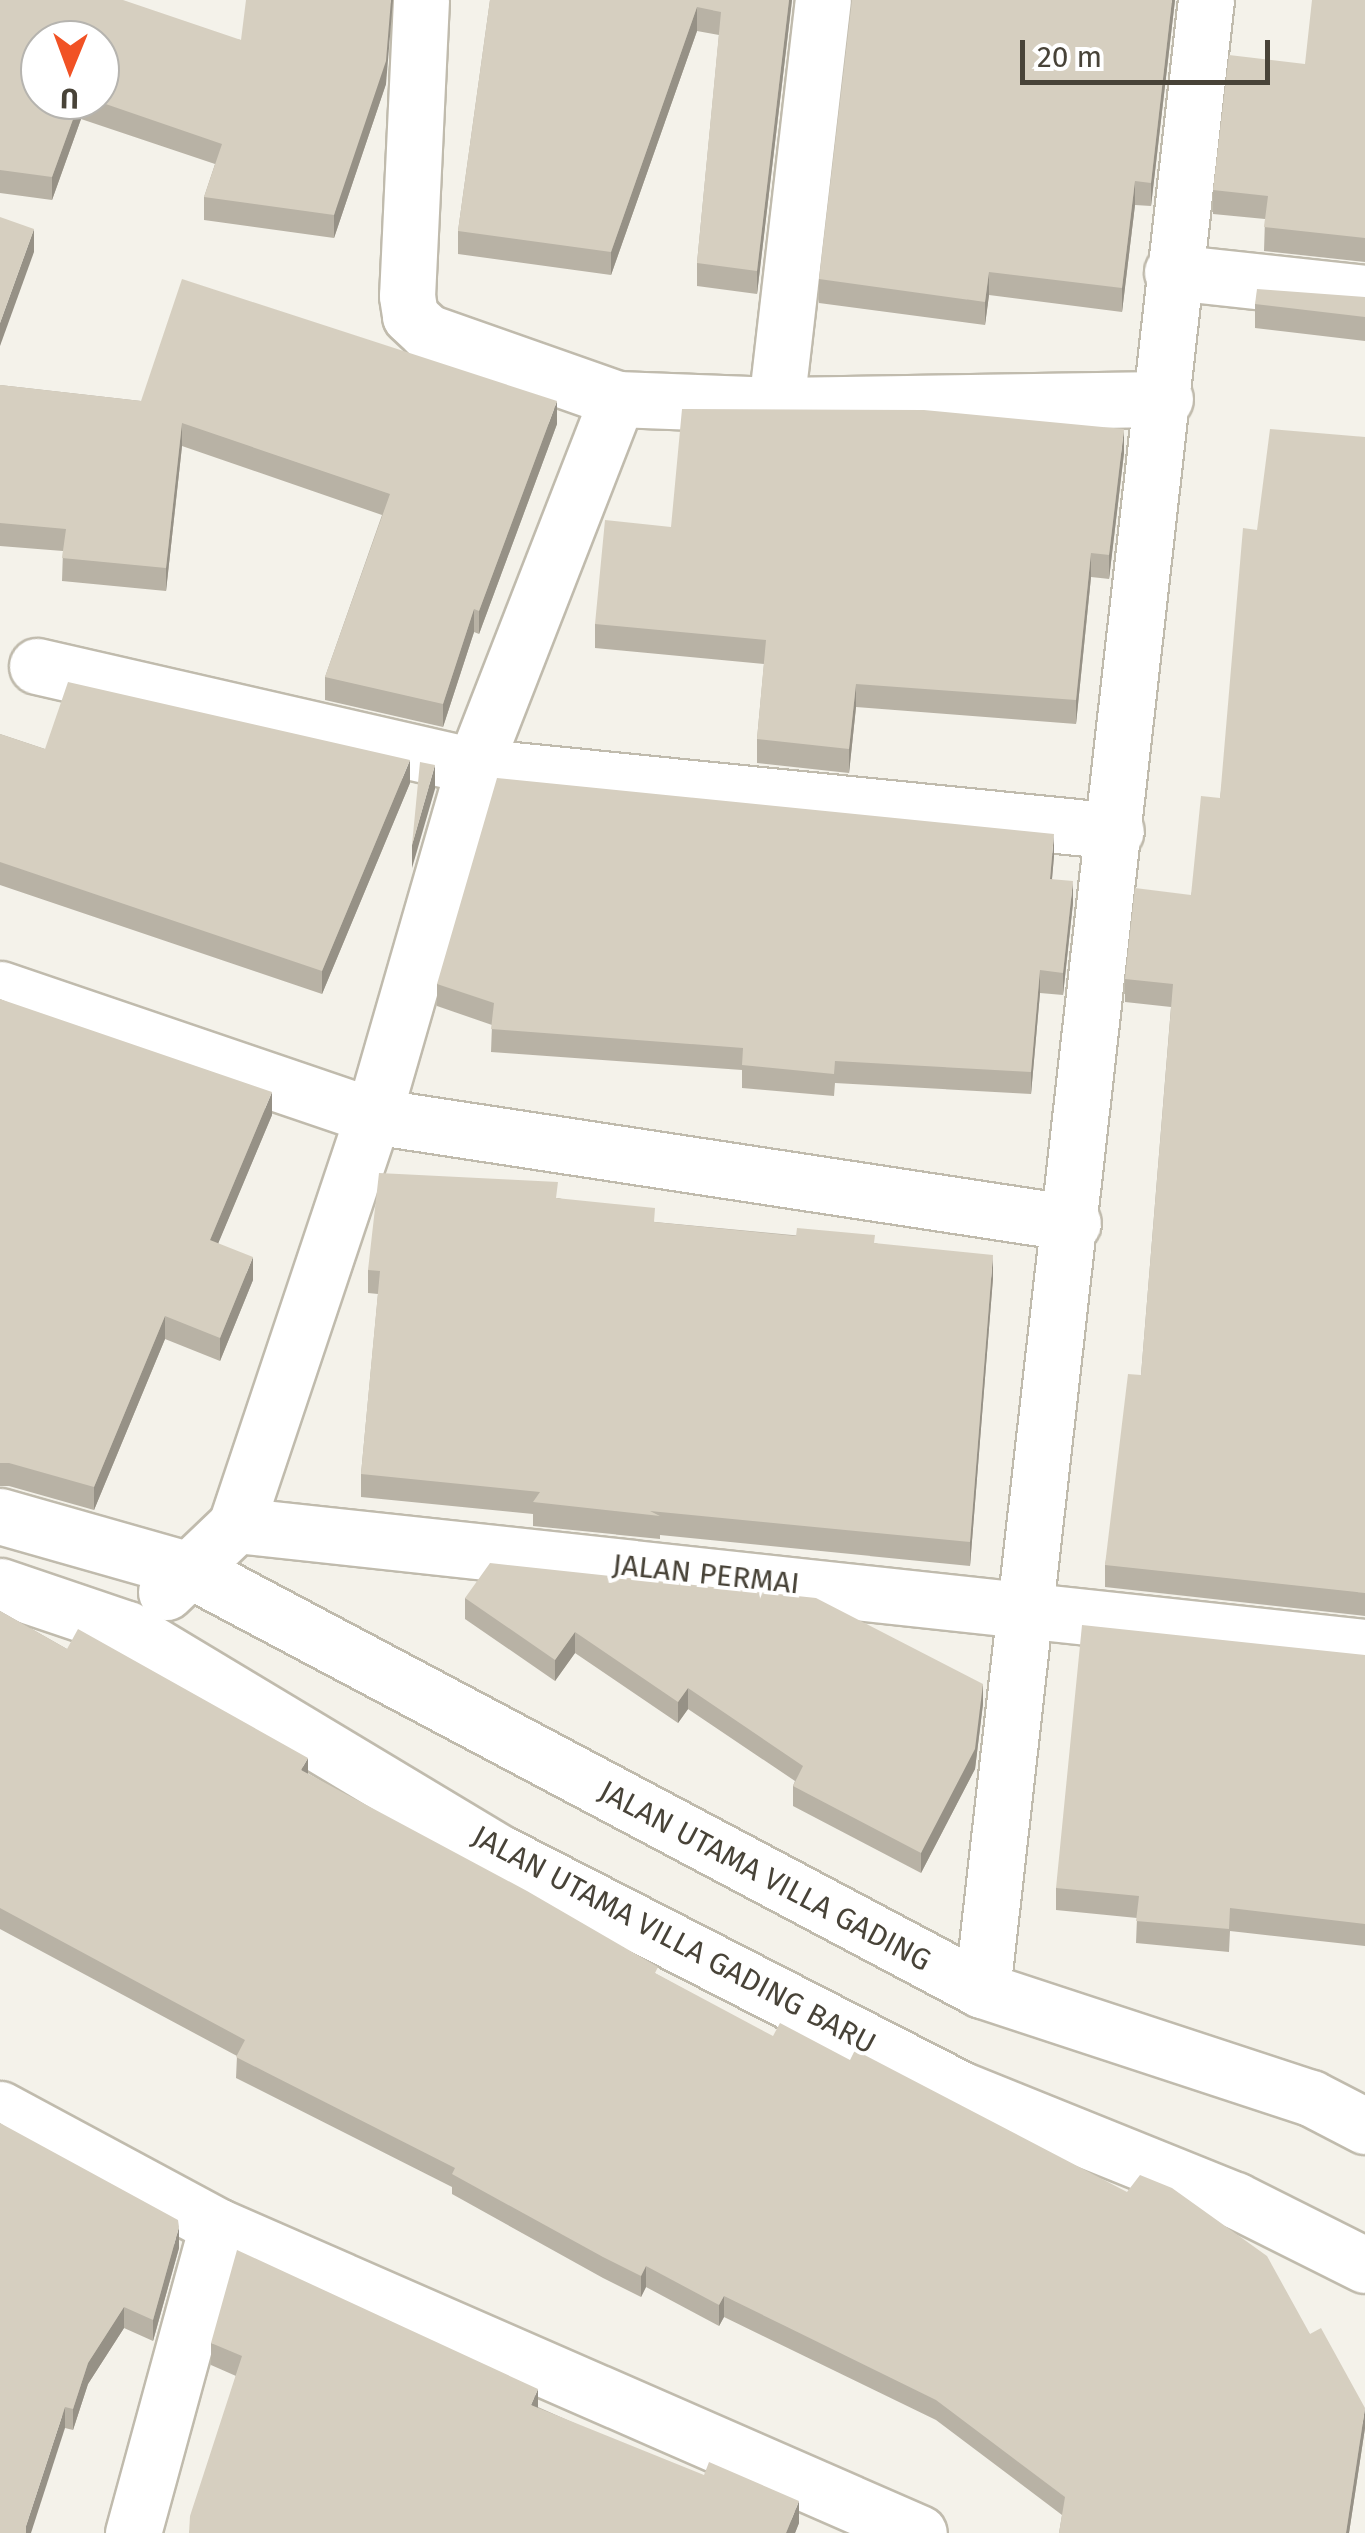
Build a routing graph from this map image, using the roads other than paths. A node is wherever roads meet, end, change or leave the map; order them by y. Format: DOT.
graph roads {
  1 [pos="421,0"];
  2 [pos="823,0"];
  3 [pos="1206,0"];
  4 [pos="1172,272"];
  5 [pos="1365,293"];
  6 [pos="617,399"];
  7 [pos="1164,399"];
  8 [pos="776,405"];
  9 [pos="38,666"];
  10 [pos="474,766"];
  11 [pos="1116,831"];
  12 [pos="0,989"];
  13 [pos="373,1116"];
  14 [pos="1073,1223"];
  15 [pos="0,1516"];
  16 [pos="236,1525"];
  17 [pos="190,1570"];
  18 [pos="0,1586"];
  19 [pos="1025,1608"];
  20 [pos="127,1629"];
  21 [pos="1365,1647"];
  22 [pos="982,1990"];
  23 [pos="0,2109"];
  24 [pos="1365,2126"];
  25 [pos="217,2226"];
  26 [pos="1365,2265"];
  27 [pos="134,2533"];
  28 [pos="920,2533"];
  1 -- 6 [label="street"];
  2 -- 8 [label="street"];
  3 -- 4 [label="street"];
  4 -- 5 [label="street"];
  4 -- 7 [label="street"];
  6 -- 8 [label="street"];
  6 -- 10 [label="street"];
  7 -- 8 [label="street"];
  7 -- 11 [label="street"];
  9 -- 10 [label="street"];
  10 -- 11 [label="street"];
  10 -- 13 [label="street"];
  11 -- 14 [label="street"];
  12 -- 13 [label="street"];
  13 -- 14 [label="street"];
  13 -- 16 [label="street"];
  14 -- 19 [label="street"];
  15 -- 17 [label="street"];
  16 -- 17 [label="street"];
  16 -- 19 [label="street, JALAN PERMAI"];
  17 -- 20 [label="street"];
  17 -- 22 [label="street, JALAN UTAMA VILLA GADING"];
  18 -- 20 [label="street, JALAN UTAMA VILLA GADING BARU"];
  19 -- 21 [label="street, JALAN PERMAI"];
  19 -- 22 [label="street"];
  20 -- 26 [label="street, JALAN UTAMA VILLA GADING BARU"];
  22 -- 24 [label="street, JALAN UTAMA VILLA GADING"];
  23 -- 25 [label="street"];
  25 -- 27 [label="street"];
  25 -- 28 [label="street"];
}
